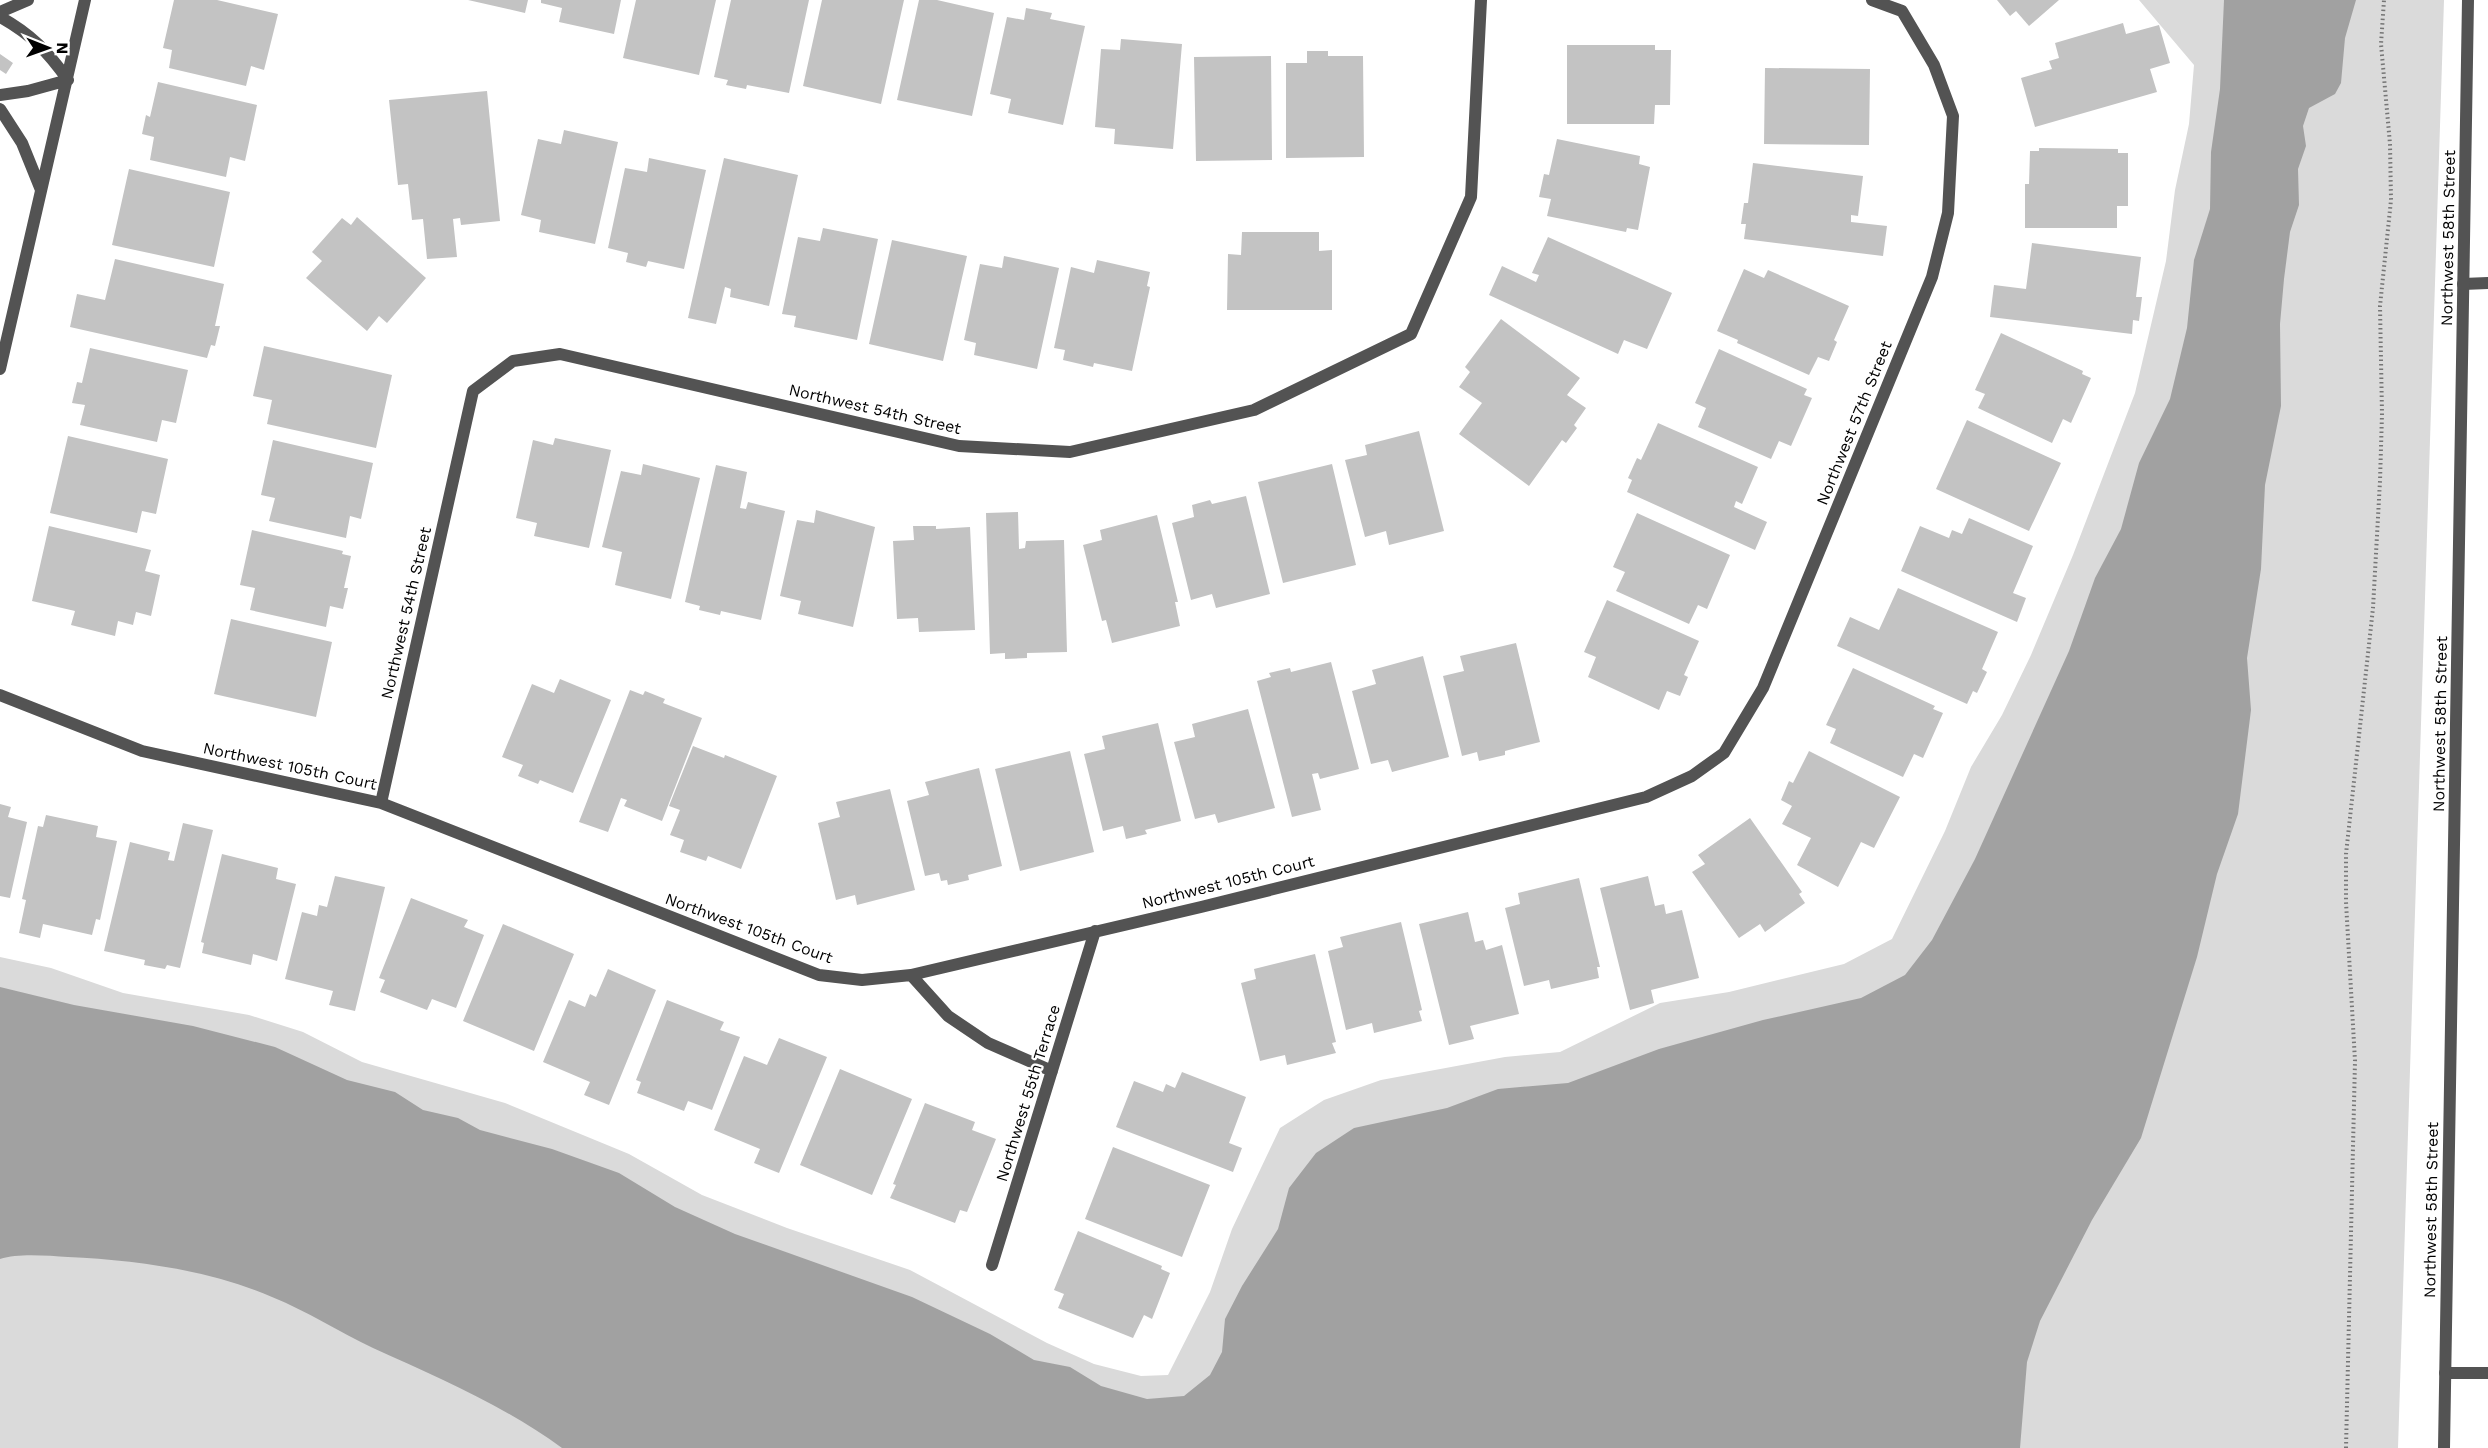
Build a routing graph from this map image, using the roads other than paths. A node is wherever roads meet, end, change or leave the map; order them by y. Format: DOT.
graph roads {
  1 [pos="28,0"];
  2 [pos="85,0"];
  3 [pos="1481,0"];
  4 [pos="1872,0"];
  5 [pos="2468,0"];
  6 [pos="0,12"];
  7 [pos="0,17"];
  8 [pos="68,80"];
  9 [pos="0,94"];
  10 [pos="0,109"];
  11 [pos="41,190"];
  12 [pos="2488,283"];
  13 [pos="2463,284"];
  14 [pos="0,369"];
  15 [pos="0,694"];
  16 [pos="1646,796"];
  17 [pos="381,803"];
  18 [pos="1095,931"];
  19 [pos="910,975"];
  20 [pos="1052,1071"];
  21 [pos="992,1265"];
  22 [pos="2445,1372"];
  23 [pos="2488,1373"];
  24 [pos="2444,1448"];
  1 -- 6 [label="street"];
  2 -- 8 [label="street"];
  3 -- 17 [label="street, Northwest 54th Street"];
  4 -- 16 [label="street, Northwest 57th Street"];
  5 -- 13 [label="street, Northwest 58th Street"];
  7 -- 8 [label="street"];
  8 -- 9 [label="street"];
  8 -- 11 [label="street"];
  10 -- 11 [label="street"];
  11 -- 14 [label="street"];
  12 -- 13 [label="street"];
  13 -- 22 [label="street, Northwest 58th Street"];
  15 -- 17 [label="street, Northwest 105th Court"];
  16 -- 18 [label="street, Northwest 105th Court"];
  17 -- 19 [label="street, Northwest 105th Court"];
  18 -- 19 [label="street, Northwest 105th Court"];
  18 -- 20 [label="street, Northwest 55th Terrace"];
  19 -- 20 [label="street"];
  20 -- 21 [label="street, Northwest 55th Terrace"];
  22 -- 23 [label="street"];
  22 -- 24 [label="street, Northwest 58th Street"];
}
